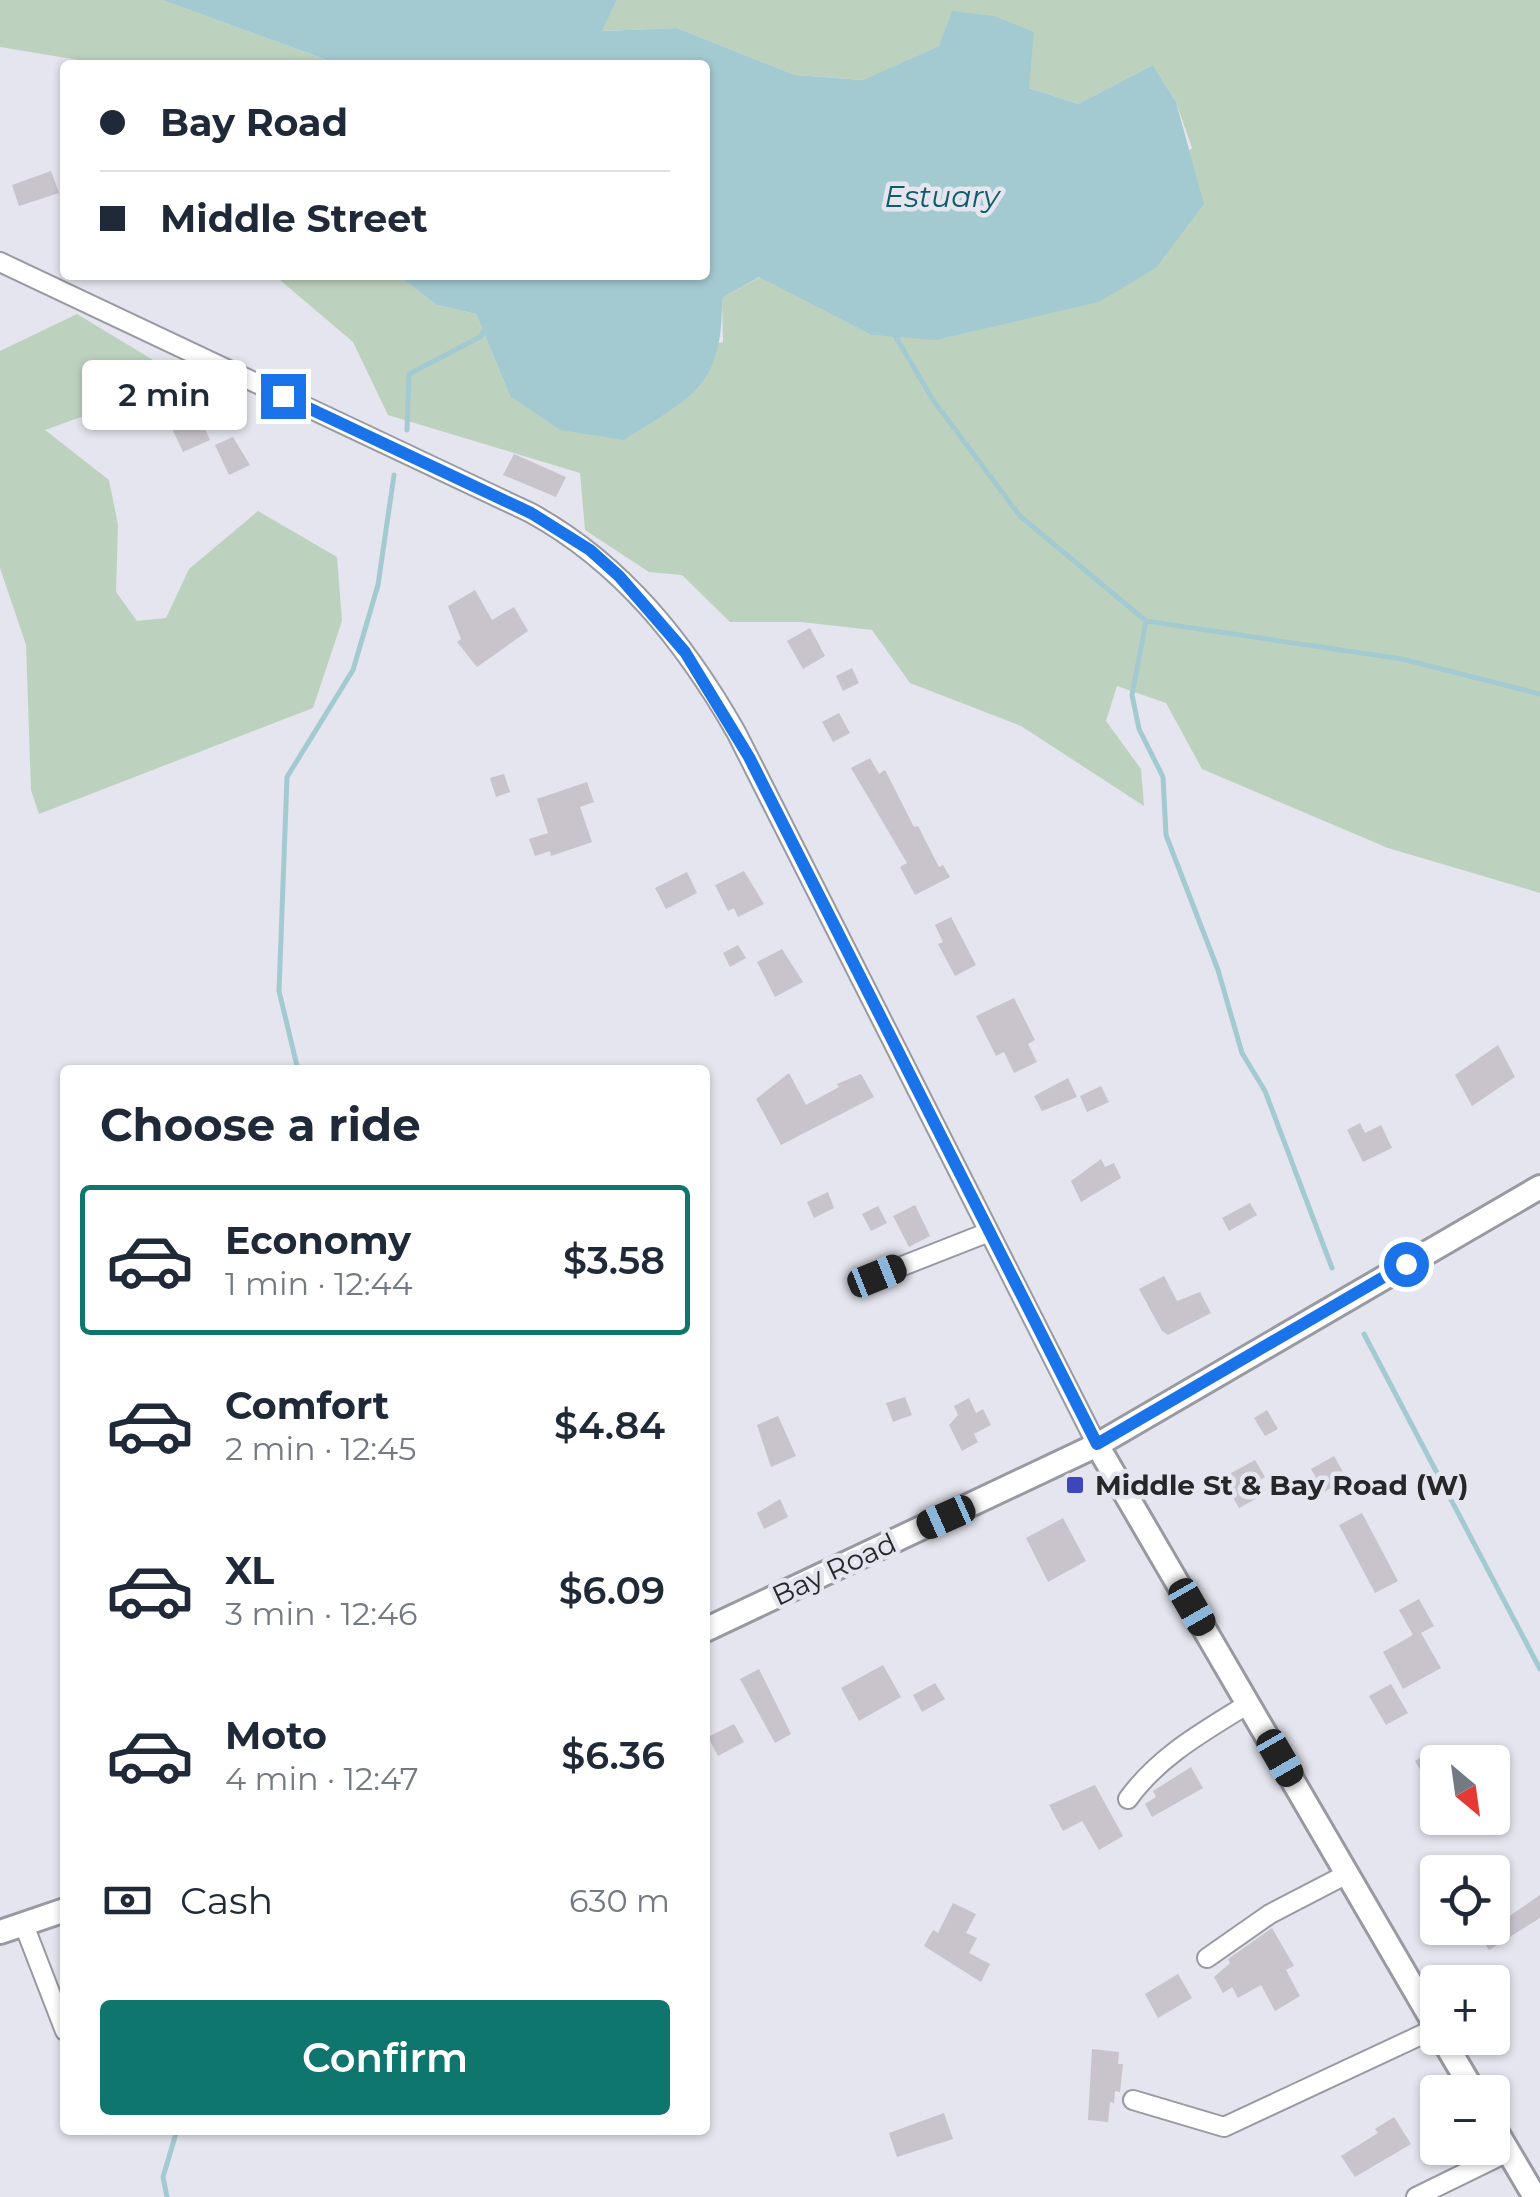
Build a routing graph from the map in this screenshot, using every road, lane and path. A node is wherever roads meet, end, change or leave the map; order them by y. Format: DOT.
graph roads {
  1 [pos="0,262"];
  2 [pos="1540,1187"];
  3 [pos="990,1232"];
  4 [pos="877,1276"];
  5 [pos="1097,1444"];
  6 [pos="710,1628"];
  7 [pos="1248,1704"];
  8 [pos="1128,1799"];
  9 [pos="1347,1874"];
  10 [pos="60,1912"];
  11 [pos="24,1925"];
  12 [pos="0,1932"];
  13 [pos="1207,1958"];
  14 [pos="1420,2000"];
  15 [pos="60,2018"];
  16 [pos="1420,2037"];
  17 [pos="1133,2100"];
  18 [pos="1510,2155"];
  19 [pos="1481,2165"];
  20 [pos="1416,2197"];
  21 [pos="1535,2197"];
  1 -- 3 [label="street"];
  2 -- 5 [label="main road, Bay Road"];
  3 -- 4 [label="street"];
  3 -- 5 [label="street"];
  5 -- 6 [label="main road, Bay Road"];
  5 -- 7 [label="main road"];
  7 -- 8 [label="street"];
  7 -- 9 [label="main road"];
  9 -- 13 [label="street"];
  9 -- 14 [label="main road"];
  10 -- 11 [label="main road"];
  11 -- 12 [label="main road"];
  11 -- 15 [label="street"];
  16 -- 17 [label="street"];
  18 -- 21 [label="main road"];
  19 -- 20 [label="street"];
}
